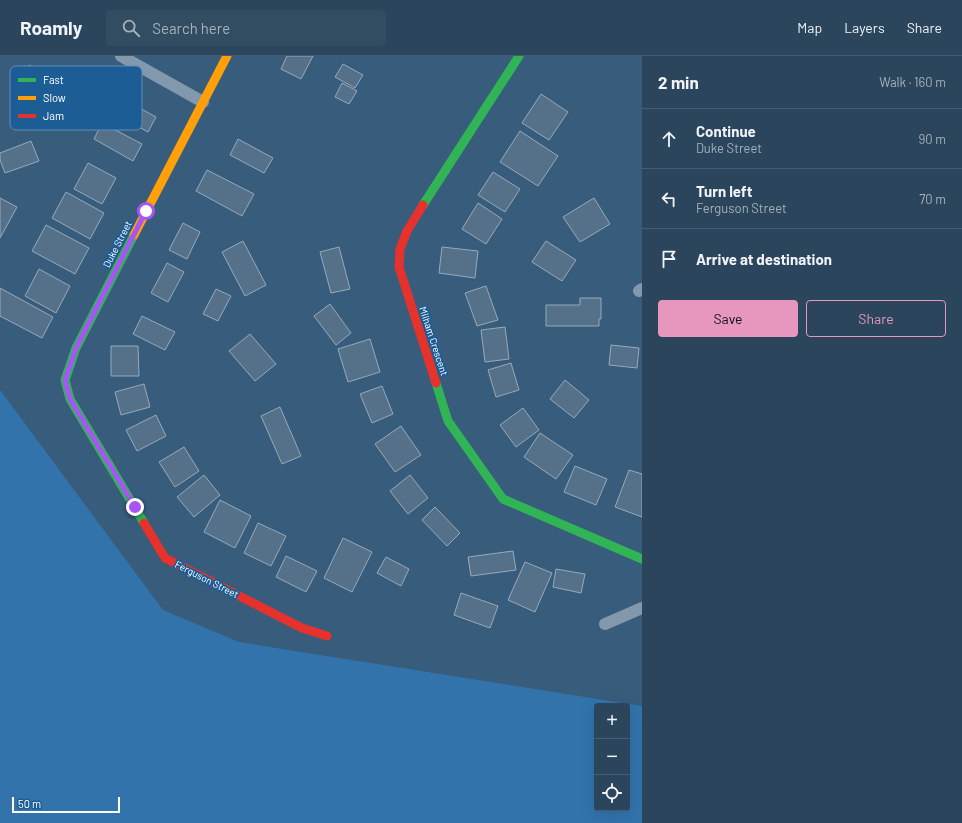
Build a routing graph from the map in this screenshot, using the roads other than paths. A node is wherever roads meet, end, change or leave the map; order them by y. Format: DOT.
graph roads {
  1 [pos="121,56"];
  2 [pos="227,56"];
  3 [pos="519,56"];
  4 [pos="139,66"];
  5 [pos="142,68"];
  6 [pos="203,102"];
  7 [pos="65,380"];
  8 [pos="642,558"];
  9 [pos="642,608"];
  10 [pos="604,624"];
  11 [pos="327,636"];
  1 -- 4 [label="street"];
  2 -- 6 [label="street, Duke Street"];
  3 -- 8 [label="street, Milham Crescent"];
  5 -- 6 [label="street"];
  6 -- 7 [label="street, Duke Street"];
  7 -- 11 [label="street, Ferguson Street"];
  9 -- 10 [label="street"];
}
